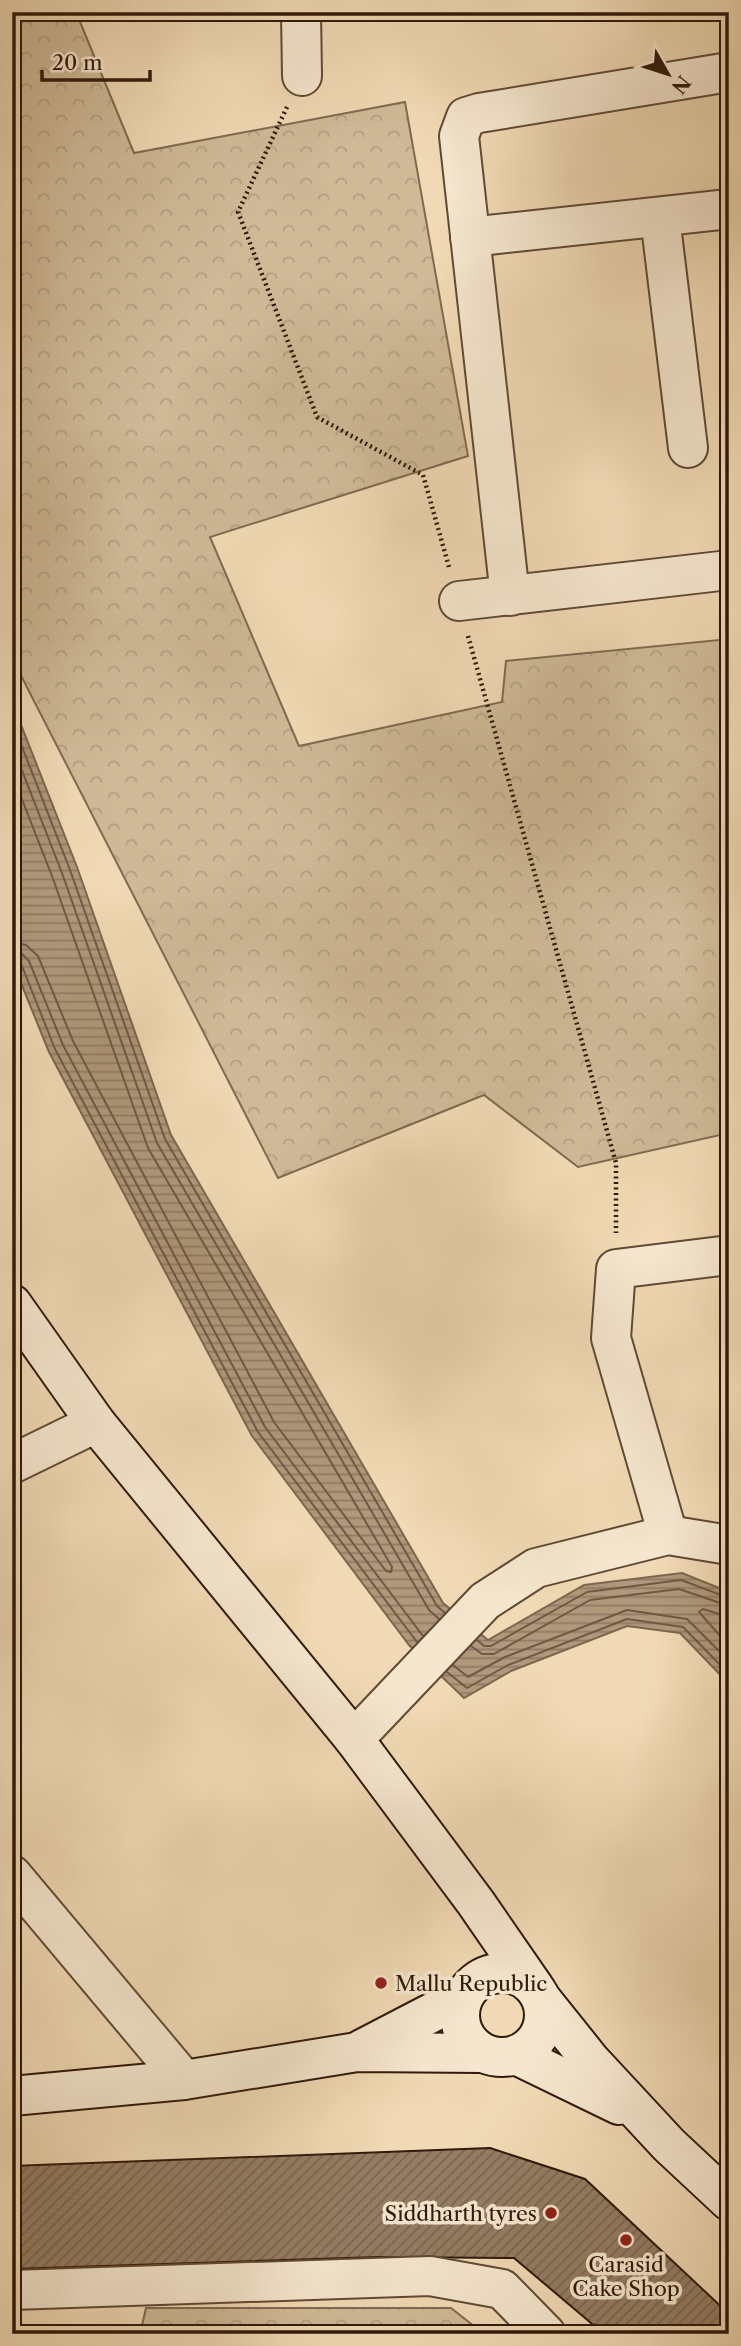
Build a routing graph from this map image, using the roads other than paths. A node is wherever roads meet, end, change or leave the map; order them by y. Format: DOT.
graph roads {
  1 [pos="301,12"];
  2 [pos="729,72"];
  3 [pos="302,76"];
  4 [pos="729,209"];
  5 [pos="660,217"];
  6 [pos="470,237"];
  7 [pos="688,448"];
  8 [pos="729,570"];
  9 [pos="510,596"];
  10 [pos="459,601"];
  11 [pos="729,1255"];
  12 [pos="12,1304"];
  13 [pos="96,1423"];
  14 [pos="12,1464"];
  15 [pos="668,1535"];
  16 [pos="729,1545"];
  17 [pos="354,1739"];
  18 [pos="12,1875"];
  19 [pos="476,1903"];
  20 [pos="469,1989"];
  21 [pos="539,1994"];
  22 [pos="357,2052"];
  23 [pos="500,2054"];
  24 [pos="184,2080"];
  25 [pos="12,2096"];
  26 [pos="643,2117"];
  27 [pos="729,2201"];
  28 [pos="12,2290"];
  29 [pos="545,2334"];
  1 -- 3 [label="street"];
  2 -- 6 [label="street"];
  4 -- 5 [label="street"];
  5 -- 6 [label="street"];
  5 -- 7 [label="street"];
  6 -- 9 [label="street"];
  8 -- 9 [label="street"];
  9 -- 10 [label="street"];
  11 -- 15 [label="street"];
  12 -- 13 [label="street"];
  13 -- 14 [label="street"];
  13 -- 17 [label="street"];
  15 -- 16 [label="street"];
  15 -- 17 [label="street"];
  17 -- 19 [label="street"];
  18 -- 24 [label="street"];
  19 -- 20 [label="street"];
  19 -- 21 [label="street"];
  20 -- 21 [label="street"];
  20 -- 22 [label="street"];
  20 -- 23 [label="street"];
  21 -- 23 [label="street"];
  21 -- 26 [label="street"];
  22 -- 23 [label="street"];
  22 -- 24 [label="street"];
  23 -- 26 [label="street"];
  24 -- 25 [label="street"];
  26 -- 27 [label="street"];
  28 -- 29 [label="street"];
}
